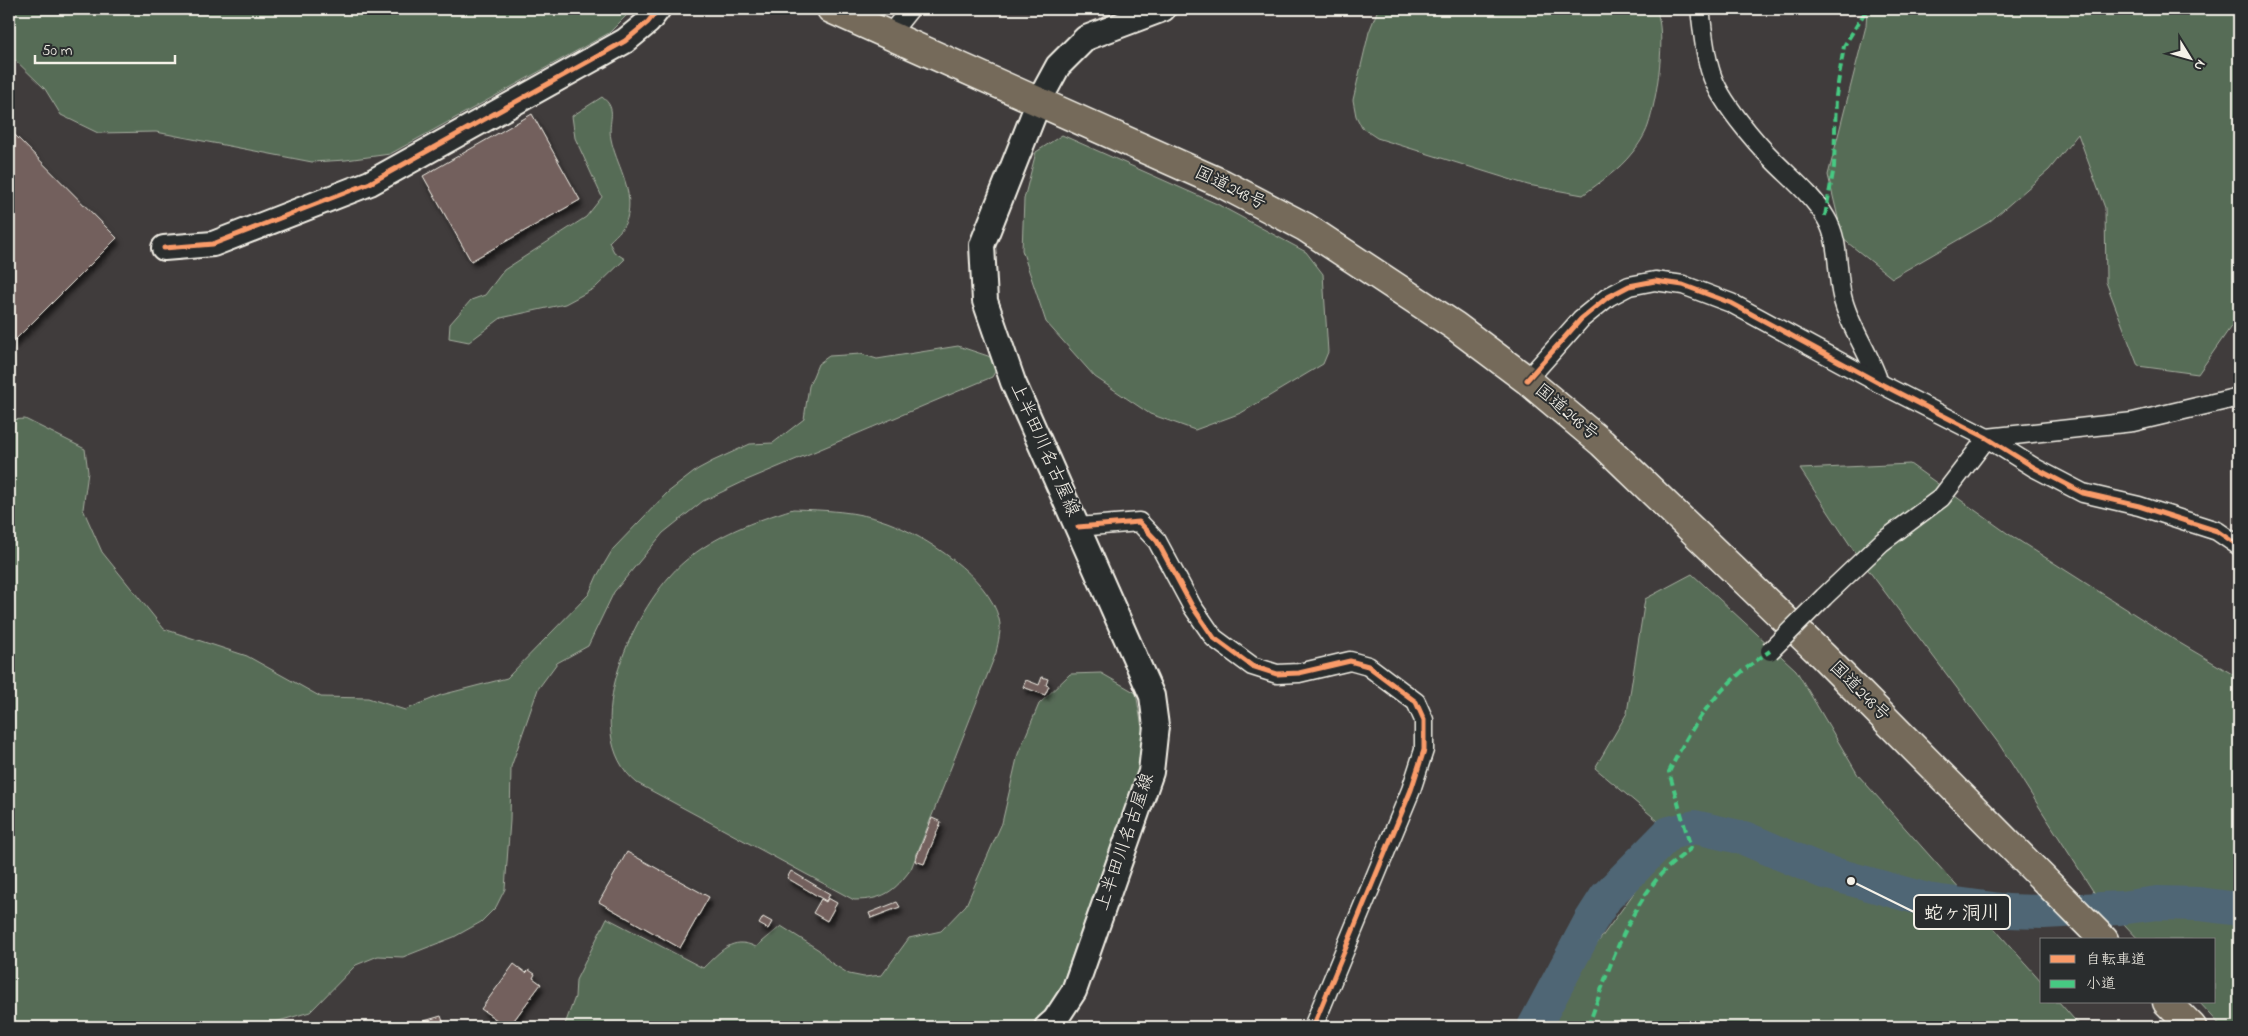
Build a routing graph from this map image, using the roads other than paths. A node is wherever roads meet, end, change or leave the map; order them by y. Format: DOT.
graph roads {
  1 [pos="658,9"];
  2 [pos="830,9"];
  3 [pos="910,9"];
  4 [pos="1163,9"];
  5 [pos="1700,9"];
  6 [pos="890,34"];
  7 [pos="1039,101"];
  8 [pos="164,248"];
  9 [pos="1528,380"];
  10 [pos="1880,383"];
  11 [pos="2239,397"];
  12 [pos="1987,438"];
  13 [pos="1078,527"];
  14 [pos="2239,546"];
  15 [pos="1770,651"];
  16 [pos="2102,938"];
  17 [pos="2169,1004"];
  18 [pos="1047,1027"];
  19 [pos="1313,1027"];
  20 [pos="2192,1027"];
  1 -- 8 [label="main road"];
  2 -- 6 [label="highway, 国道248号"];
  3 -- 6 [label="street"];
  4 -- 7 [label="main road, 上半田川名古屋線"];
  5 -- 10 [label="street"];
  6 -- 7 [label="highway, 国道248号"];
  7 -- 9 [label="highway, 国道248号"];
  7 -- 13 [label="main road, 上半田川名古屋線"];
  9 -- 10 [label="street"];
  9 -- 16 [label="highway, 国道248号"];
  10 -- 12 [label="street"];
  11 -- 12 [label="street"];
  12 -- 14 [label="street"];
  12 -- 15 [label="street, bridge"];
  13 -- 18 [label="main road, 上半田川名古屋線"];
  13 -- 19 [label="street"];
  17 -- 20 [label="highway"];
}
